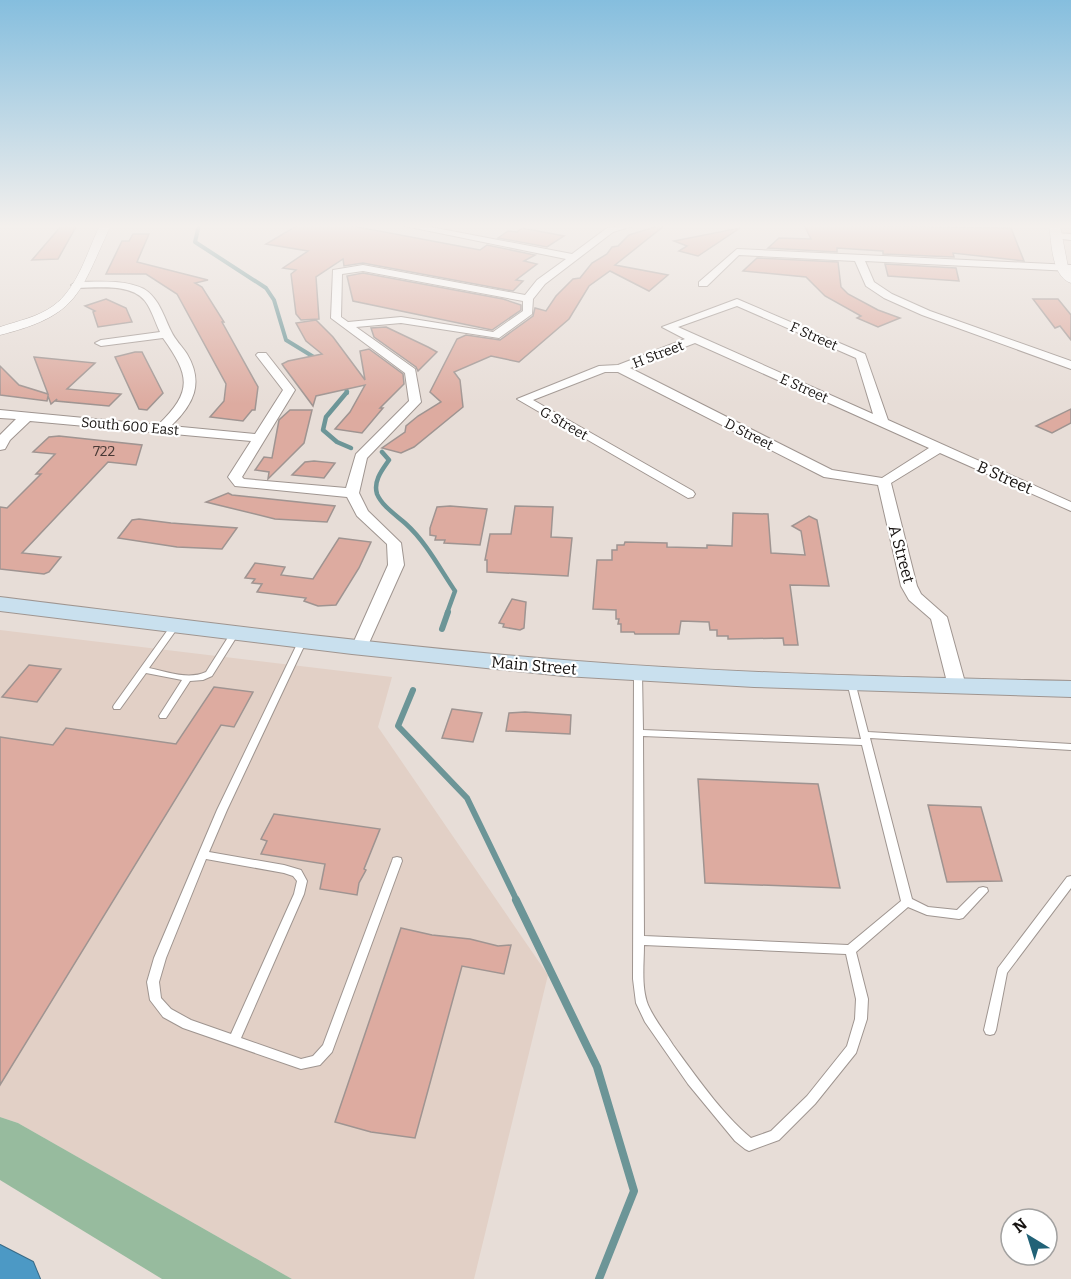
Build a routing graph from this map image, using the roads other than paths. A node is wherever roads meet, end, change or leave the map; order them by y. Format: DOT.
graph roads {
  1 [pos="76,285"];
  2 [pos="337,285"];
  3 [pos="452,285"];
  4 [pos="539,285"];
  5 [pos="871,285"];
  6 [pos="528,299"];
  7 [pos="346,325"];
  8 [pos="668,327"];
  9 [pos="0,331"];
  10 [pos="166,334"];
  11 [pos="695,339"];
  12 [pos="101,343"];
  13 [pos="262,355"];
  14 [pos="1071,365"];
  15 [pos="621,368"];
  16 [pos="0,414"];
  17 [pos="26,417"];
  18 [pos="882,423"];
  19 [pos="161,429"];
  20 [pos="259,438"];
  21 [pos="0,446"];
  22 [pos="939,448"];
  23 [pos="664,480"];
  24 [pos="884,482"];
  25 [pos="648,486"];
  26 [pos="352,493"];
  27 [pos="688,494"];
  28 [pos="1071,507"];
  29 [pos="0,604"];
  30 [pos="175,626"];
  31 [pos="235,633"];
  32 [pos="302,642"];
  33 [pos="359,648"];
  34 [pos="143,670"];
  35 [pos="638,673"];
  36 [pos="188,677"];
  37 [pos="851,682"];
  38 [pos="957,686"];
  39 [pos="1071,689"];
  40 [pos="117,707"];
  41 [pos="163,716"];
  42 [pos="639,733"];
  43 [pos="865,738"];
  44 [pos="1071,747"];
  45 [pos="203,855"];
  46 [pos="397,861"];
  47 [pos="1071,880"];
  48 [pos="983,891"];
  49 [pos="906,902"];
  50 [pos="639,940"];
  51 [pos="850,950"];
  52 [pos="990,1030"];
  53 [pos="234,1040"];
  54 [pos="0,1269"];
  55 [pos="16,1279"];
  1 -- 9 [label="street"];
  1 -- 10 [label="street"];
  2 -- 7 [label="street"];
  3 -- 6 [label="street"];
  4 -- 6 [label="street"];
  5 -- 14 [label="street"];
  6 -- 7 [label="street"];
  7 -- 26 [label="street"];
  8 -- 11 [label="street, E Street"];
  8 -- 18 [label="street, F Street"];
  10 -- 12 [label="street"];
  10 -- 19 [label="street"];
  11 -- 15 [label="street, H Street"];
  11 -- 18 [label="street, E Street"];
  13 -- 20 [label="street"];
  15 -- 23 [label="street, G Street"];
  15 -- 24 [label="street, D Street"];
  16 -- 17 [label="street, South 600 East"];
  17 -- 19 [label="street, South 600 East"];
  17 -- 21 [label="street"];
  18 -- 22 [label="street, E Street"];
  19 -- 20 [label="street, South 600 East"];
  20 -- 26 [label="street"];
  22 -- 24 [label="street"];
  22 -- 28 [label="street, B Street"];
  23 -- 25 [label="street"];
  23 -- 27 [label="street, G Street"];
  24 -- 38 [label="street, A Street"];
  26 -- 33 [label="street"];
  29 -- 30 [label="main road, Main Street"];
  30 -- 31 [label="main road, Main Street"];
  30 -- 34 [label="lane"];
  31 -- 32 [label="main road, Main Street"];
  31 -- 36 [label="lane"];
  32 -- 33 [label="main road, Main Street"];
  32 -- 45 [label="lane"];
  33 -- 35 [label="main road, Main Street"];
  34 -- 36 [label="lane"];
  34 -- 40 [label="lane"];
  35 -- 37 [label="main road, Main Street"];
  35 -- 42 [label="lane"];
  36 -- 41 [label="lane"];
  37 -- 38 [label="main road, Main Street"];
  37 -- 43 [label="lane"];
  38 -- 39 [label="main road, Main Street"];
  42 -- 43 [label="lane"];
  42 -- 50 [label="lane"];
  43 -- 44 [label="lane"];
  43 -- 49 [label="lane"];
  45 -- 53 [label="lane"];
  45 -- 53 [label="lane"];
  46 -- 53 [label="lane"];
  47 -- 52 [label="lane"];
  48 -- 49 [label="lane"];
  49 -- 51 [label="lane"];
  50 -- 51 [label="lane"];
  50 -- 51 [label="lane"];
  54 -- 55 [label="highway"];
}
